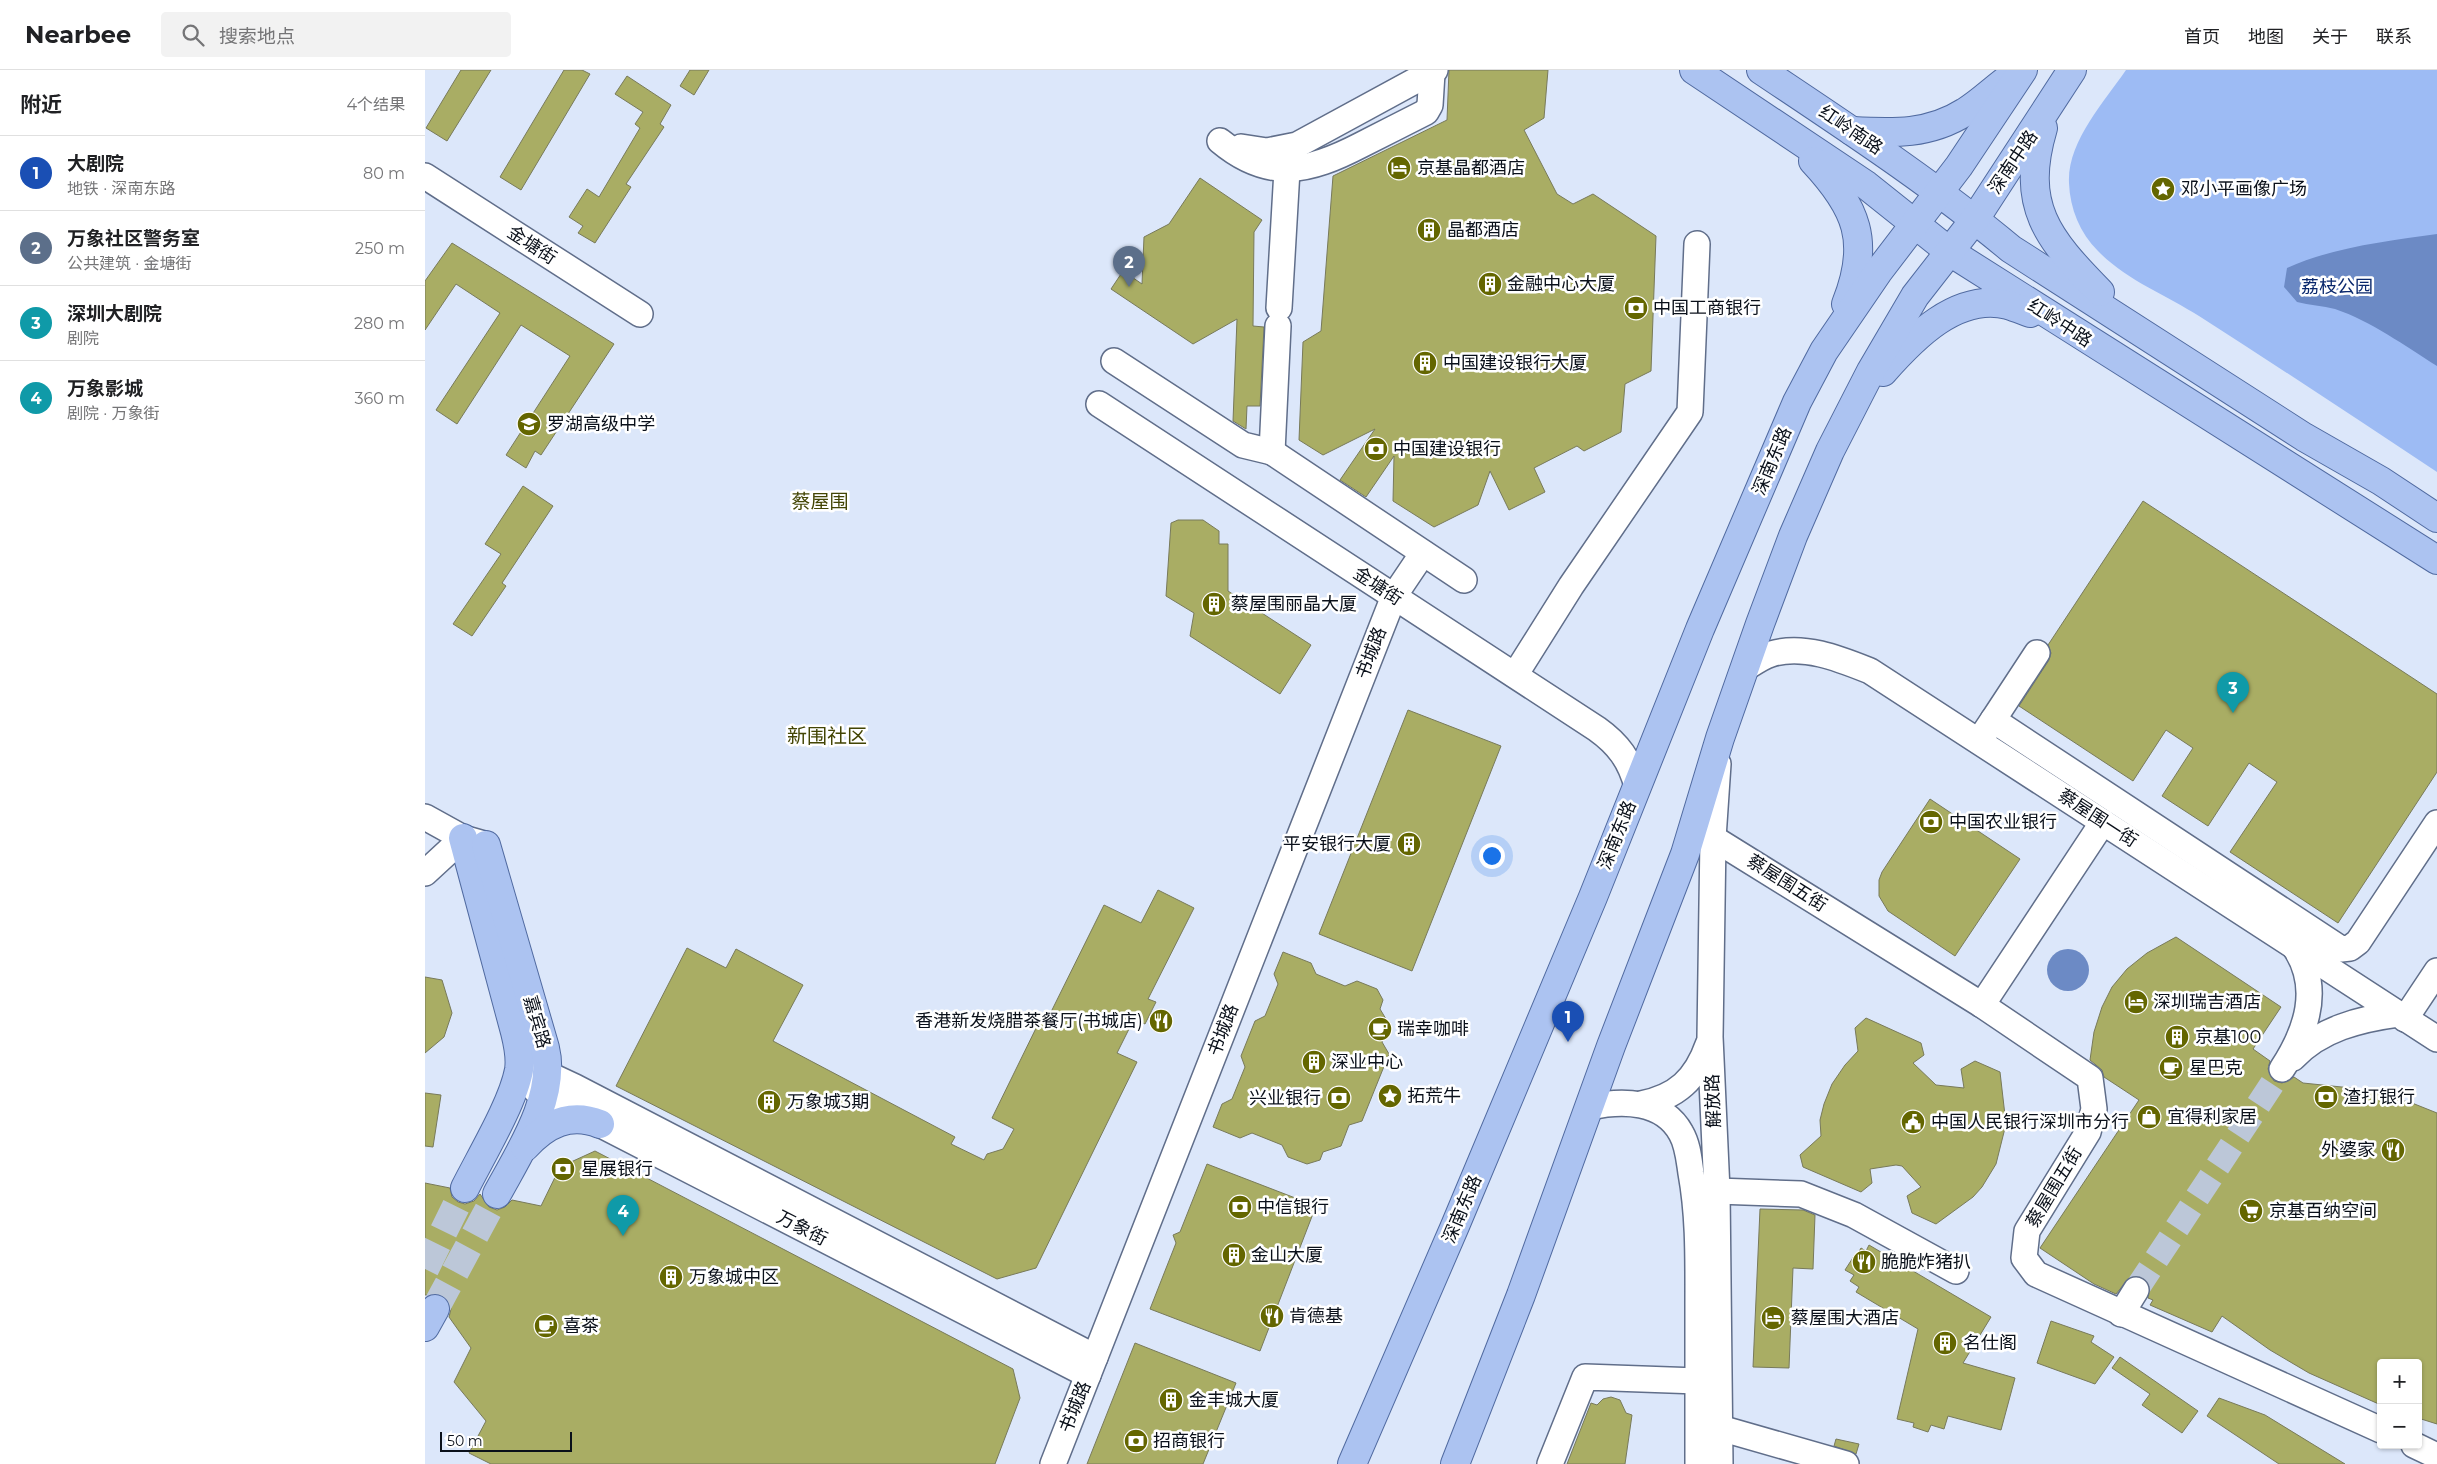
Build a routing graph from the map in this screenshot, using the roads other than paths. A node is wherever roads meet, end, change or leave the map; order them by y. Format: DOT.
graph roads {
  1 [pos="1694,70"];
  2 [pos="1761,70"];
  3 [pos="2021,70"];
  4 [pos="2072,70"];
  5 [pos="1433,71"];
  6 [pos="2050,105"];
  7 [pos="1779,125"];
  8 [pos="1851,131"];
  9 [pos="1287,170"];
  10 [pos="425,176"];
  11 [pos="1940,192"];
  12 [pos="1975,219"];
  13 [pos="1915,224"];
  14 [pos="1697,244"];
  15 [pos="1949,252"];
  16 [pos="640,314"];
  17 [pos="2132,326"];
  18 [pos="1824,351"];
  19 [pos="1114,361"];
  20 [pos="2119,361"];
  21 [pos="1099,404"];
  22 [pos="1851,411"];
  23 [pos="1272,452"];
  24 [pos="2437,518"];
  25 [pos="1423,553"];
  26 [pos="2437,560"];
  27 [pos="1464,580"];
  28 [pos="1394,596"];
  29 [pos="2037,653"];
  30 [pos="1744,669"];
  31 [pos="1515,675"];
  32 [pos="1993,720"];
  33 [pos="1720,738"];
  34 [pos="1979,741"];
  35 [pos="1637,786"];
  36 [pos="425,817"];
  37 [pos="2103,822"];
  38 [pos="2437,823"];
  39 [pos="1713,838"];
  40 [pos="474,842"];
  41 [pos="425,873"];
  42 [pos="2294,946"];
  43 [pos="2437,971"];
  44 [pos="1982,1005"];
  45 [pos="2402,1016"];
  46 [pos="1710,1037"];
  47 [pos="2437,1039"];
  48 [pos="531,1074"];
  49 [pos="1641,1104"];
  50 [pos="1590,1107"];
  51 [pos="600,1124"];
  52 [pos="510,1169"];
  53 [pos="465,1188"];
  54 [pos="1717,1191"];
  55 [pos="497,1194"];
  56 [pos="1957,1271"];
  57 [pos="2136,1290"];
  58 [pos="2121,1314"];
  59 [pos="1091,1366"];
  60 [pos="1698,1381"];
  61 [pos="2377,1428"];
  62 [pos="1720,1445"];
  63 [pos="2422,1449"];
  64 [pos="2437,1456"];
  65 [pos="1053,1464"];
  66 [pos="1353,1464"];
  67 [pos="1455,1464"];
  68 [pos="1549,1464"];
  69 [pos="1698,1464"];
  70 [pos="1796,1464"];
  71 [pos="1847,1464"];
  1 -- 7 [label="main road, 红岭中路"];
  2 -- 8 [label="main road, 红岭南路"];
  3 -- 8 [label="main road"];
  3 -- 11 [label="main road"];
  4 -- 6 [label="main road, 深南中路"];
  5 -- 9 [label="street"];
  5 -- 9 [label="street"];
  6 -- 12 [label="main road, 深南中路"];
  6 -- 17 [label="main road"];
  7 -- 13 [label="main road, 红岭中路"];
  7 -- 18 [label="main road"];
  8 -- 11 [label="main road, 红岭南路"];
  9 -- 23 [label="street"];
  10 -- 16 [label="street, 金塘街"];
  11 -- 12 [label="main road, 红岭中路"];
  11 -- 13 [label="main road"];
  12 -- 15 [label="main road, 深南中路"];
  12 -- 17 [label="main road, 红岭中路"];
  13 -- 15 [label="main road, 红岭中路"];
  13 -- 18 [label="main road, 深南东路"];
  14 -- 31 [label="street"];
  15 -- 20 [label="main road, 红岭中路"];
  15 -- 22 [label="main road"];
  17 -- 24 [label="main road, 红岭中路"];
  18 -- 35 [label="main road, 深南东路"];
  19 -- 23 [label="street"];
  20 -- 22 [label="main road"];
  20 -- 26 [label="main road, 红岭中路"];
  21 -- 28 [label="street, 金塘街"];
  22 -- 30 [label="main road"];
  23 -- 25 [label="street"];
  25 -- 27 [label="street"];
  25 -- 28 [label="street, 书城路"];
  28 -- 31 [label="street, 金塘街"];
  28 -- 59 [label="street, 书城路"];
  29 -- 32 [label="street"];
  30 -- 33 [label="main road"];
  30 -- 34 [label="street, 蔡屋围一街"];
  31 -- 35 [label="street, 金塘街"];
  32 -- 34 [label="street"];
  32 -- 38 [label="street"];
  33 -- 39 [label="street, 解放路"];
  33 -- 50 [label="main road"];
  34 -- 37 [label="street, 蔡屋围一街"];
  35 -- 66 [label="main road, 深南东路"];
  36 -- 40 [label="street"];
  37 -- 42 [label="street, 蔡屋围一街"];
  37 -- 44 [label="street"];
  39 -- 44 [label="street, 蔡屋围五街"];
  39 -- 46 [label="street, 解放路"];
  40 -- 41 [label="street"];
  40 -- 48 [label="main road, 嘉宾路"];
  40 -- 48 [label="main road, 嘉宾路"];
  42 -- 45 [label="street, 蔡屋围一街"];
  42 -- 45 [label="street"];
  43 -- 45 [label="street"];
  44 -- 58 [label="street, 蔡屋围五街"];
  45 -- 47 [label="street, 蔡屋围一街"];
  46 -- 49 [label="street"];
  46 -- 54 [label="street, 解放路"];
  48 -- 51 [label="street, 万象街"];
  48 -- 52 [label="main road"];
  48 -- 53 [label="main road, 嘉宾路"];
  48 -- 59 [label="street, 万象街"];
  49 -- 50 [label="street, 解放路"];
  49 -- 60 [label="street, 解放路"];
  50 -- 67 [label="main road"];
  51 -- 52 [label="main road"];
  51 -- 59 [label="street, 万象街"];
  52 -- 55 [label="main road"];
  54 -- 56 [label="street"];
  54 -- 62 [label="street, 解放路"];
  57 -- 58 [label="street"];
  58 -- 61 [label="street, 蔡屋围五街"];
  59 -- 65 [label="street, 书城路"];
  60 -- 68 [label="street"];
  60 -- 69 [label="street, 解放路"];
  62 -- 70 [label="street"];
  62 -- 71 [label="street"];
  63 -- 64 [label="street"];
}
